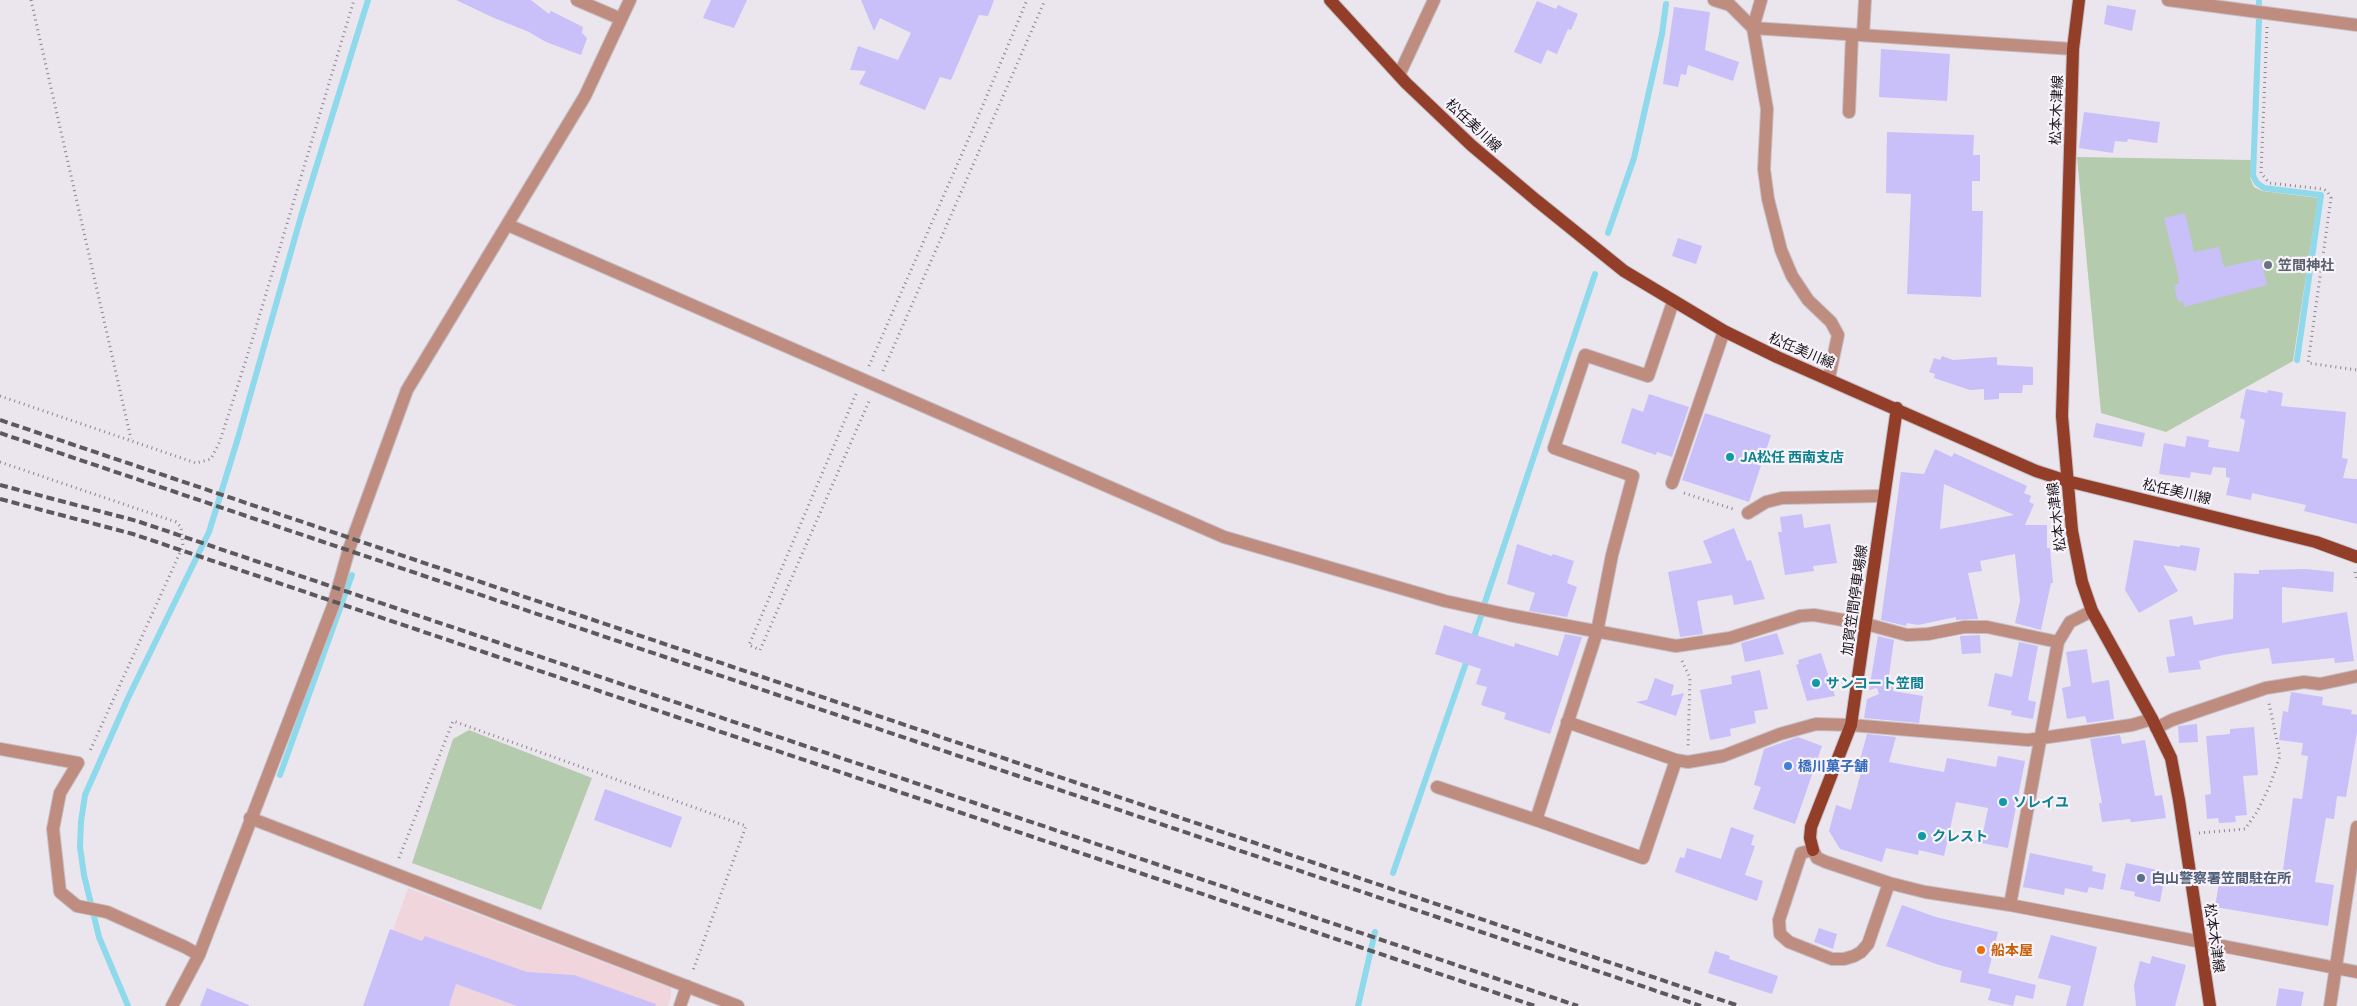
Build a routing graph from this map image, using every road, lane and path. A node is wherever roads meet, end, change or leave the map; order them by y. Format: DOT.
graph roads {
  1 [pos="31,0"];
  2 [pos="354,0"];
  3 [pos="577,0"];
  4 [pos="630,0"];
  5 [pos="1027,0"];
  6 [pos="1045,0"];
  7 [pos="1330,0"];
  8 [pos="1434,0"];
  9 [pos="1714,0"];
  10 [pos="1761,0"];
  11 [pos="1865,0"];
  12 [pos="2079,0"];
  13 [pos="2168,0"];
  14 [pos="2268,14"];
  15 [pos="621,19"];
  16 [pos="2357,25"];
  17 [pos="1753,28"];
  18 [pos="1858,35"];
  19 [pos="2073,49"];
  20 [pos="1399,75"];
  21 [pos="1849,112"];
  22 [pos="508,225"];
  23 [pos="1673,302"];
  24 [pos="1724,331"];
  25 [pos="2357,370"];
  26 [pos="1829,378"];
  27 [pos="863,380"];
  28 [pos="877,386"];
  29 [pos="0,396"];
  30 [pos="1898,408"];
  31 [pos="131,439"];
  32 [pos="0,462"];
  33 [pos="2067,481"];
  34 [pos="1672,483"];
  35 [pos="1878,496"];
  36 [pos="1748,513"];
  37 [pos="2357,557"];
  38 [pos="2092,611"];
  39 [pos="1866,624"];
  40 [pos="1597,632"];
  41 [pos="2058,642"];
  42 [pos="1676,646"];
  43 [pos="2357,676"];
  44 [pos="2266,688"];
  45 [pos="1567,722"];
  46 [pos="2154,723"];
  47 [pos="1850,725"];
  48 [pos="2040,739"];
  49 [pos="0,749"];
  50 [pos="1682,761"];
  51 [pos="78,763"];
  52 [pos="1437,787"];
  53 [pos="250,818"];
  54 [pos="1536,820"];
  55 [pos="2357,827"];
  56 [pos="2185,835"];
  57 [pos="1812,850"];
  58 [pos="394,873"];
  59 [pos="1889,883"];
  60 [pos="2010,905"];
  61 [pos="2200,941"];
  62 [pos="199,955"];
  63 [pos="2336,968"];
  64 [pos="2357,972"];
  65 [pos="687,986"];
  66 [pos="172,1006"];
  67 [pos="680,1006"];
  68 [pos="738,1006"];
  69 [pos="2210,1006"];
  70 [pos="2330,1006"];
  1 -- 31 [label="path"];
  2 -- 31 [label="path"];
  3 -- 15 [label="street"];
  4 -- 15 [label="street"];
  5 -- 27 [label="path"];
  6 -- 28 [label="path"];
  7 -- 20 [label="main road, 松任美川線"];
  8 -- 20 [label="street"];
  9 -- 17 [label="street"];
  10 -- 17 [label="street"];
  11 -- 18 [label="street"];
  12 -- 19 [label="main road, 松本木津線"];
  13 -- 14 [label="street"];
  14 -- 16 [label="street"];
  14 -- 25 [label="path"];
  15 -- 22 [label="street"];
  17 -- 18 [label="street"];
  17 -- 26 [label="street"];
  18 -- 19 [label="street"];
  18 -- 21 [label="street"];
  19 -- 33 [label="main road, 松本木津線"];
  20 -- 23 [label="main road, 松任美川線"];
  22 -- 27 [label="street"];
  22 -- 53 [label="street"];
  23 -- 24 [label="main road, 松任美川線"];
  23 -- 40 [label="street"];
  24 -- 26 [label="main road, 松任美川線"];
  24 -- 34 [label="street"];
  26 -- 30 [label="main road, 松任美川線"];
  27 -- 28 [label="street"];
  27 -- 28 [label="path"];
  28 -- 40 [label="street"];
  29 -- 31 [label="path"];
  30 -- 33 [label="main road, 松任美川線"];
  30 -- 39 [label="main road, 加賀笠間停車場線"];
  32 -- 51 [label="path"];
  33 -- 37 [label="main road, 松任美川線"];
  33 -- 38 [label="main road, 松本木津線"];
  34 -- 36 [label="path"];
  35 -- 36 [label="street"];
  38 -- 41 [label="street"];
  38 -- 46 [label="main road, 松本木津線"];
  39 -- 41 [label="street"];
  39 -- 42 [label="street"];
  39 -- 47 [label="main road, 加賀笠間停車場線"];
  40 -- 42 [label="street"];
  40 -- 45 [label="street"];
  41 -- 48 [label="street"];
  42 -- 50 [label="path"];
  43 -- 44 [label="street"];
  44 -- 46 [label="street"];
  44 -- 56 [label="path"];
  45 -- 50 [label="street"];
  45 -- 54 [label="street"];
  46 -- 48 [label="street"];
  46 -- 56 [label="main road, 松本木津線"];
  47 -- 48 [label="street"];
  47 -- 50 [label="street"];
  47 -- 57 [label="main road, 加賀笠間停車場線"];
  48 -- 60 [label="street"];
  49 -- 51 [label="street"];
  50 -- 54 [label="street"];
  51 -- 62 [label="street"];
  52 -- 54 [label="street"];
  53 -- 58 [label="street"];
  53 -- 62 [label="street"];
  55 -- 63 [label="street"];
  56 -- 61 [label="main road, 松本木津線"];
  57 -- 59 [label="street"];
  57 -- 59 [label="street"];
  58 -- 65 [label="street"];
  58 -- 65 [label="path"];
  59 -- 60 [label="street"];
  60 -- 61 [label="street"];
  61 -- 63 [label="street"];
  61 -- 69 [label="main road, 松本木津線"];
  62 -- 66 [label="street"];
  63 -- 64 [label="street"];
  63 -- 70 [label="street"];
  65 -- 67 [label="street"];
  65 -- 68 [label="street"];
}
